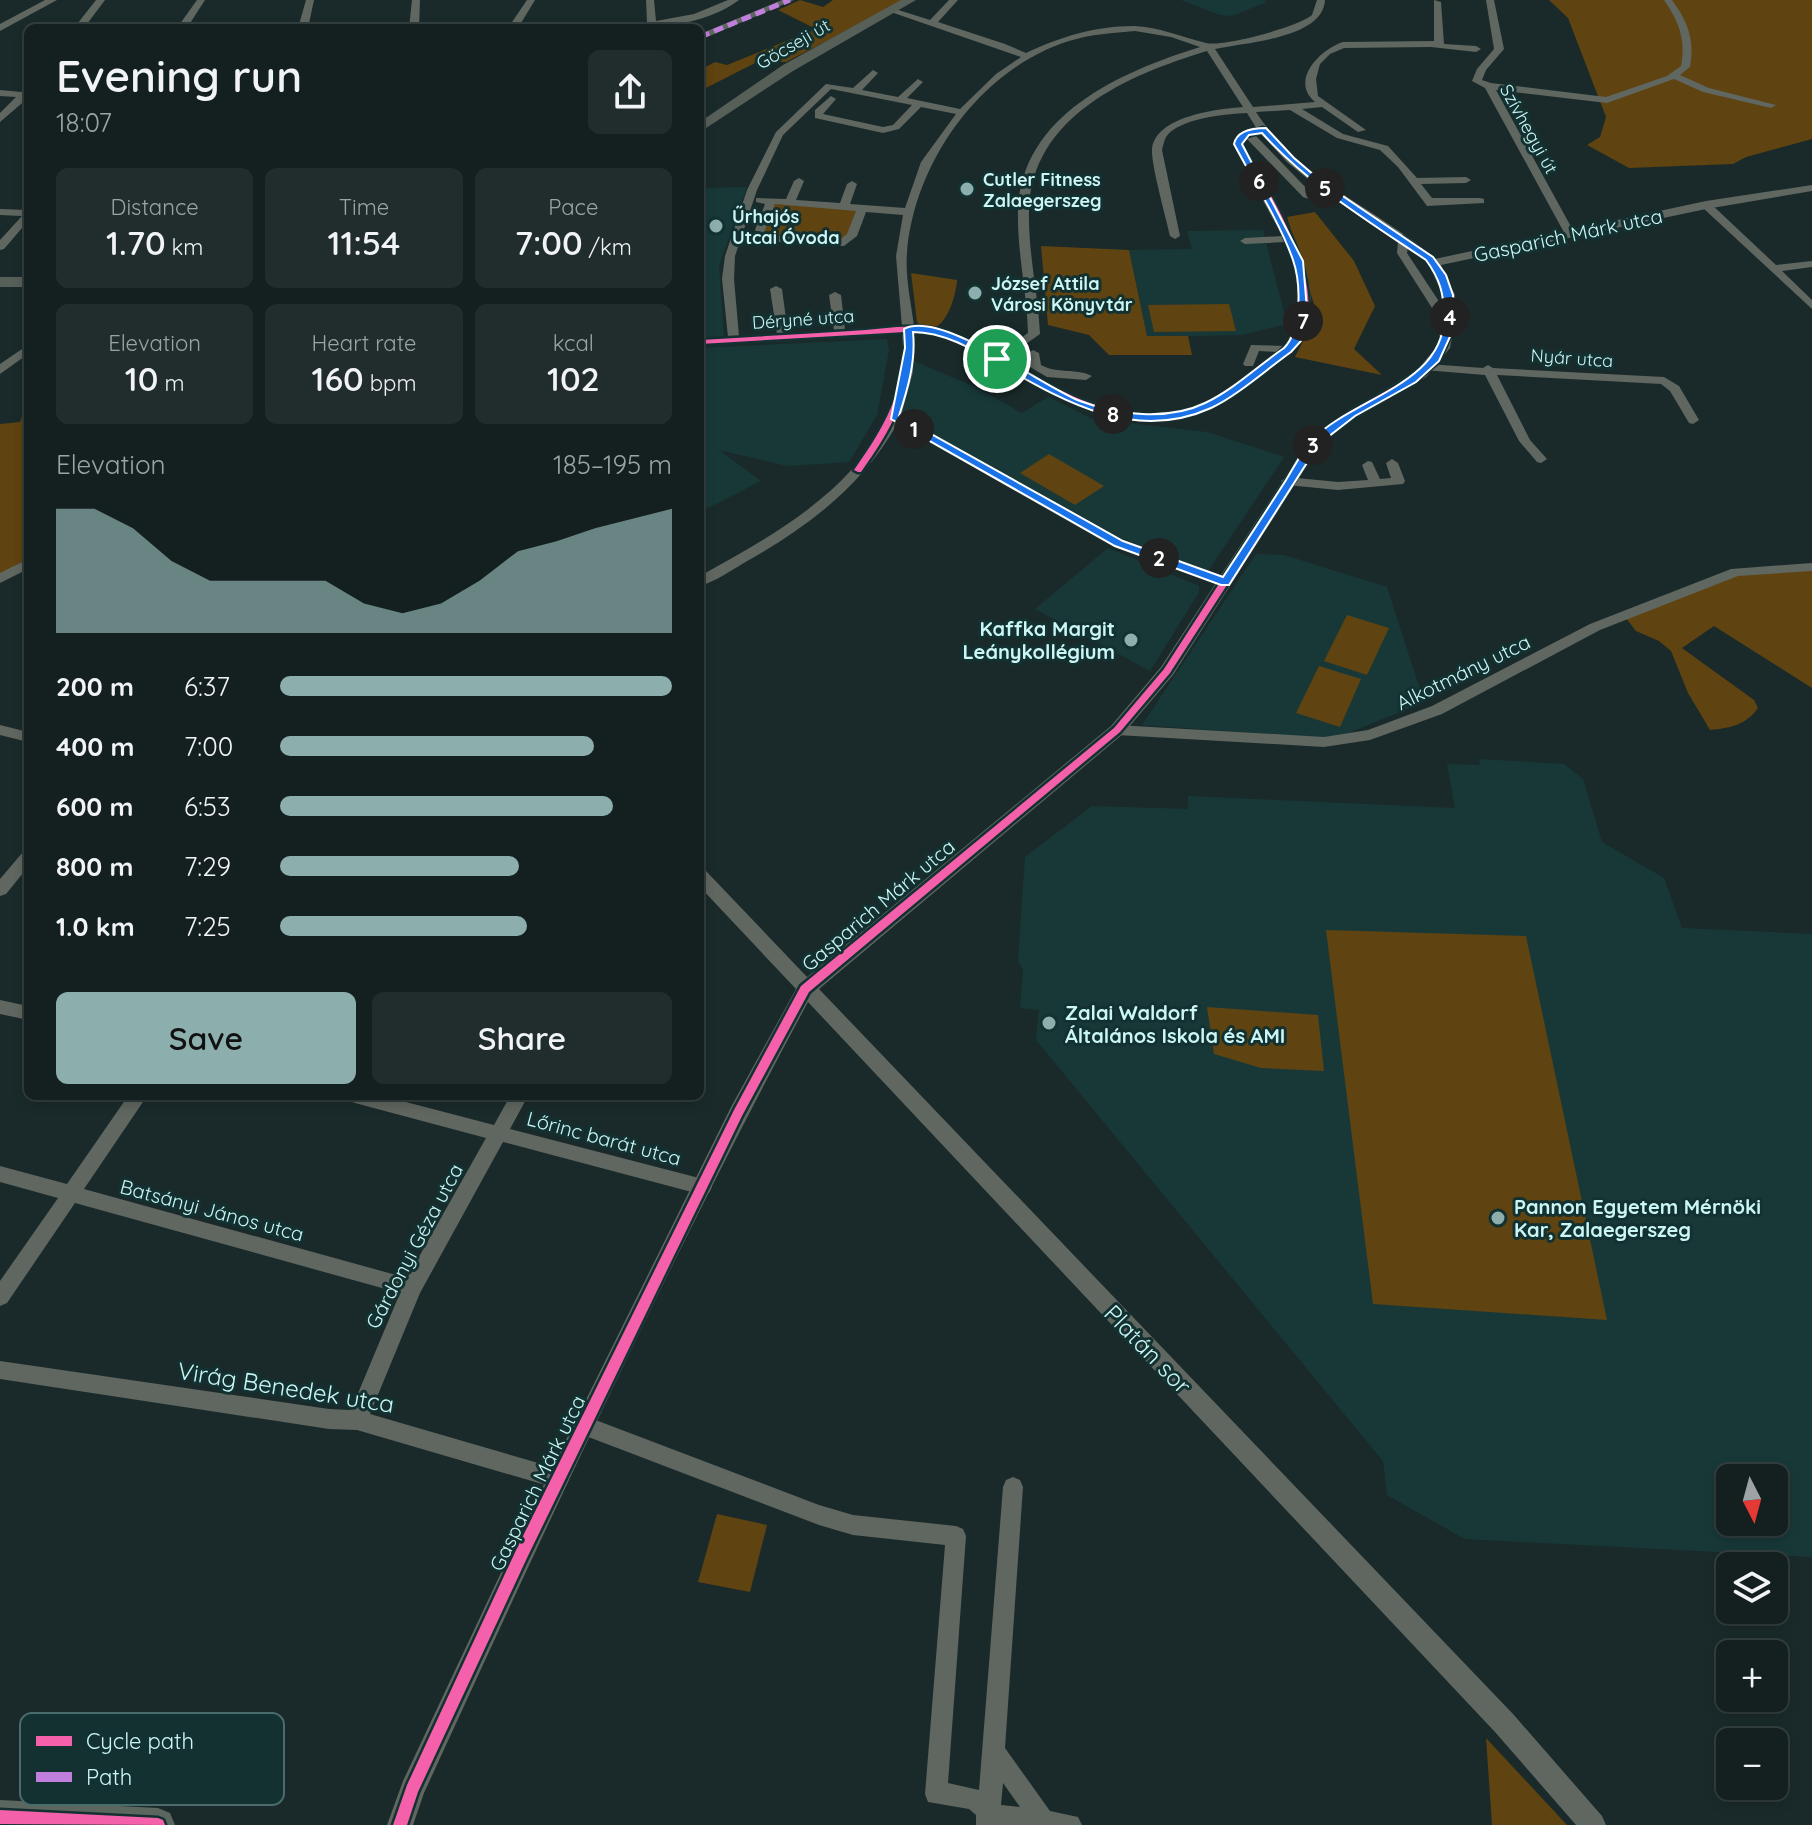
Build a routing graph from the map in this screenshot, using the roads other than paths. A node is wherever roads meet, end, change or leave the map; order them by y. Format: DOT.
graph roads {
  1 [pos="52,0"];
  2 [pos="101,0"];
  3 [pos="201,0"];
  4 [pos="310,0"];
  5 [pos="416,0"];
  6 [pos="531,0"];
  7 [pos="650,0"];
  8 [pos="735,0"];
  9 [pos="790,0"];
  10 [pos="910,0"];
  11 [pos="954,0"];
  12 [pos="1321,0"];
  13 [pos="1490,0"];
  14 [pos="1668,0"];
  15 [pos="1437,2"];
  16 [pos="892,11"];
  17 [pos="82,24"];
  18 [pos="185,24"];
  19 [pos="304,24"];
  20 [pos="414,24"];
  21 [pos="516,24"];
  22 [pos="653,24"];
  23 [pos="663,24"];
  24 [pos="931,24"];
  25 [pos="0,28"];
  26 [pos="704,35"];
  27 [pos="1435,46"];
  28 [pos="1210,48"];
  29 [pos="1476,49"];
  30 [pos="1022,54"];
  31 [pos="873,73"];
  32 [pos="1675,76"];
  33 [pos="918,82"];
  34 [pos="1489,86"];
  35 [pos="841,89"];
  36 [pos="855,91"];
  37 [pos="0,93"];
  38 [pos="24,93"];
  39 [pos="24,96"];
  40 [pos="900,100"];
  41 [pos="918,104"];
  42 [pos="1321,104"];
  43 [pos="1771,105"];
  44 [pos="1293,108"];
  45 [pos="1250,110"];
  46 [pos="961,112"];
  47 [pos="0,119"];
  48 [pos="704,125"];
  49 [pos="1263,130"];
  50 [pos="1361,130"];
  51 [pos="1247,133"];
  52 [pos="1466,180"];
  53 [pos="799,181"];
  54 [pos="1414,181"];
  55 [pos="852,184"];
  56 [pos="1812,188"];
  57 [pos="749,199"];
  58 [pos="1342,200"];
  59 [pos="771,201"];
  60 [pos="1480,201"];
  61 [pos="790,202"];
  62 [pos="1706,205"];
  63 [pos="844,206"];
  64 [pos="862,208"];
  65 [pos="0,212"];
  66 [pos="910,212"];
  67 [pos="24,214"];
  68 [pos="24,219"];
  69 [pos="741,223"];
  70 [pos="762,223"];
  71 [pos="1570,234"];
  72 [pos="1175,236"];
  73 [pos="1288,239"];
  74 [pos="1403,239"];
  75 [pos="1245,241"];
  76 [pos="0,247"];
  77 [pos="1434,263"];
  78 [pos="1812,264"];
  79 [pos="1773,269"];
  80 [pos="0,282"];
  81 [pos="24,282"];
  82 [pos="776,289"];
  83 [pos="835,295"];
  84 [pos="1443,306"];
  85 [pos="1812,306"];
  86 [pos="1421,307"];
  87 [pos="908,329"];
  88 [pos="840,333"];
  89 [pos="783,337"];
  90 [pos="734,340"];
  91 [pos="704,342"];
  92 [pos="24,350"];
  93 [pos="1288,350"];
  94 [pos="24,351"];
  95 [pos="1033,353"];
  96 [pos="0,355"];
  97 [pos="997,359"];
  98 [pos="1249,364"];
  99 [pos="1428,368"];
  100 [pos="1488,369"];
  101 [pos="0,370"];
  102 [pos="1086,376"];
  103 [pos="894,417"];
  104 [pos="1693,420"];
  105 [pos="1541,459"];
  106 [pos="1392,463"];
  107 [pos="1368,465"];
  108 [pos="1287,481"];
  109 [pos="1376,483"];
  110 [pos="24,565"];
  111 [pos="1812,567"];
  112 [pos="0,579"];
  113 [pos="704,580"];
  114 [pos="1225,582"];
  115 [pos="0,730"];
  116 [pos="1117,730"];
  117 [pos="24,736"];
  118 [pos="0,864"];
  119 [pos="24,865"];
  120 [pos="24,866"];
  121 [pos="704,880"];
  122 [pos="0,890"];
  123 [pos="805,989"];
  124 [pos="0,1007"];
  125 [pos="24,1012"];
  126 [pos="135,1100"];
  127 [pos="371,1100"];
  128 [pos="517,1100"];
  129 [pos="499,1133"];
  130 [pos="0,1174"];
  131 [pos="703,1187"];
  132 [pos="71,1194"];
  133 [pos="412,1288"];
  134 [pos="0,1297"];
  135 [pos="0,1370"];
  136 [pos="357,1420"];
  137 [pos="585,1426"];
  138 [pos="559,1479"];
  139 [pos="1013,1487"];
  140 [pos="994,1751"];
  141 [pos="0,1817"];
  142 [pos="989,1820"];
  143 [pos="1043,1821"];
  144 [pos="158,1825"];
  145 [pos="400,1825"];
  146 [pos="1070,1825"];
  147 [pos="1593,1825"];
  1 -- 25 [label="street"];
  2 -- 17 [label="street"];
  3 -- 18 [label="street"];
  4 -- 19 [label="street"];
  5 -- 20 [label="street"];
  6 -- 21 [label="street"];
  7 -- 22 [label="street"];
  8 -- 23 [label="street"];
  9 -- 26 [label="street"];
  10 -- 16 [label="main road, Göcseji út"];
  11 -- 24 [label="street"];
  12 -- 28 [label="street"];
  13 -- 34 [label="street, Szívhegyi út"];
  14 -- 32 [label="street"];
  15 -- 27 [label="street"];
  16 -- 24 [label="street"];
  16 -- 48 [label="main road, Göcseji út"];
  24 -- 30 [label="street"];
  27 -- 29 [label="street"];
  27 -- 42 [label="street"];
  28 -- 30 [label="street"];
  28 -- 45 [label="street"];
  28 -- 97 [label="street"];
  30 -- 46 [label="street"];
  31 -- 36 [label="street"];
  32 -- 34 [label="street"];
  32 -- 43 [label="street"];
  33 -- 40 [label="street"];
  34 -- 71 [label="street, Szívhegyi út"];
  35 -- 36 [label="street"];
  35 -- 41 [label="street"];
  35 -- 57 [label="street"];
  36 -- 40 [label="street"];
  37 -- 38 [label="street"];
  39 -- 47 [label="street"];
  40 -- 41 [label="street"];
  41 -- 46 [label="street"];
  42 -- 44 [label="street"];
  42 -- 50 [label="street"];
  44 -- 45 [label="street"];
  44 -- 54 [label="street"];
  45 -- 49 [label="street"];
  45 -- 72 [label="street"];
  46 -- 66 [label="street"];
  49 -- 51 [label="street"];
  49 -- 58 [label="street"];
  51 -- 58 [label="street"];
  51 -- 73 [label="street"];
  52 -- 54 [label="street"];
  53 -- 61 [label="street"];
  54 -- 60 [label="street"];
  55 -- 63 [label="street"];
  56 -- 62 [label="street, Gasparich Márk utca"];
  57 -- 59 [label="street"];
  57 -- 69 [label="street"];
  58 -- 74 [label="street"];
  59 -- 61 [label="street"];
  59 -- 70 [label="street"];
  61 -- 63 [label="street"];
  62 -- 71 [label="street, Gasparich Márk utca"];
  62 -- 79 [label="street"];
  63 -- 64 [label="street"];
  64 -- 66 [label="street"];
  64 -- 70 [label="street"];
  65 -- 67 [label="street"];
  66 -- 87 [label="street"];
  68 -- 76 [label="street"];
  69 -- 70 [label="street"];
  69 -- 90 [label="street"];
  71 -- 77 [label="street, Gasparich Márk utca"];
  73 -- 75 [label="street"];
  73 -- 93 [label="street"];
  74 -- 77 [label="street"];
  74 -- 84 [label="street"];
  77 -- 84 [label="street, Gasparich Márk utca"];
  78 -- 79 [label="street"];
  79 -- 85 [label="street"];
  80 -- 81 [label="main road"];
  82 -- 89 [label="street"];
  83 -- 88 [label="street"];
  84 -- 86 [label="street"];
  84 -- 99 [label="street, Gasparich Márk utca"];
  87 -- 88 [label="street, Déryné utca"];
  87 -- 97 [label="street, Déryné utca"];
  87 -- 103 [label="street"];
  88 -- 89 [label="street, Déryné utca"];
  89 -- 90 [label="street, Déryné utca"];
  90 -- 91 [label="street, Déryné utca"];
  92 -- 96 [label="street"];
  93 -- 97 [label="street, Déryné utca"];
  93 -- 98 [label="street"];
  94 -- 101 [label="street"];
  95 -- 102 [label="street"];
  99 -- 100 [label="street, Nyár utca"];
  99 -- 108 [label="street, Gasparich Márk utca"];
  100 -- 104 [label="street, Nyár utca"];
  100 -- 105 [label="street"];
  103 -- 113 [label="street"];
  103 -- 114 [label="street"];
  106 -- 109 [label="street"];
  107 -- 109 [label="street"];
  108 -- 109 [label="street"];
  108 -- 114 [label="street, Gasparich Márk utca"];
  110 -- 112 [label="street"];
  111 -- 116 [label="street, Alkotmány utca"];
  114 -- 116 [label="street, Gasparich Márk utca"];
  115 -- 117 [label="street"];
  116 -- 123 [label="street, Gasparich Márk utca"];
  118 -- 119 [label="street"];
  120 -- 122 [label="street"];
  121 -- 123 [label="street, Platán sor"];
  123 -- 131 [label="street, Gasparich Márk utca"];
  123 -- 147 [label="street, Platán sor"];
  124 -- 125 [label="street"];
  126 -- 132 [label="street"];
  127 -- 129 [label="street, Lőrinc barát utca"];
  128 -- 129 [label="street, Gárdonyi Géza utca"];
  129 -- 131 [label="street, Lőrinc barát utca"];
  129 -- 133 [label="street, Gárdonyi Géza utca"];
  130 -- 132 [label="street, Batsányi János utca"];
  131 -- 137 [label="street, Gasparich Márk utca"];
  132 -- 133 [label="street, Batsányi János utca"];
  132 -- 134 [label="street"];
  133 -- 136 [label="street, Gárdonyi Géza utca"];
  135 -- 136 [label="street, Virág Benedek utca"];
  136 -- 138 [label="street, Virág Benedek utca"];
  137 -- 138 [label="street, Gasparich Márk utca"];
  137 -- 142 [label="street"];
  138 -- 145 [label="street, Gasparich Márk utca"];
  139 -- 140 [label="street"];
  140 -- 142 [label="street"];
  140 -- 143 [label="street"];
  141 -- 144 [label="main road"];
  142 -- 143 [label="street"];
  143 -- 146 [label="street"];
}
